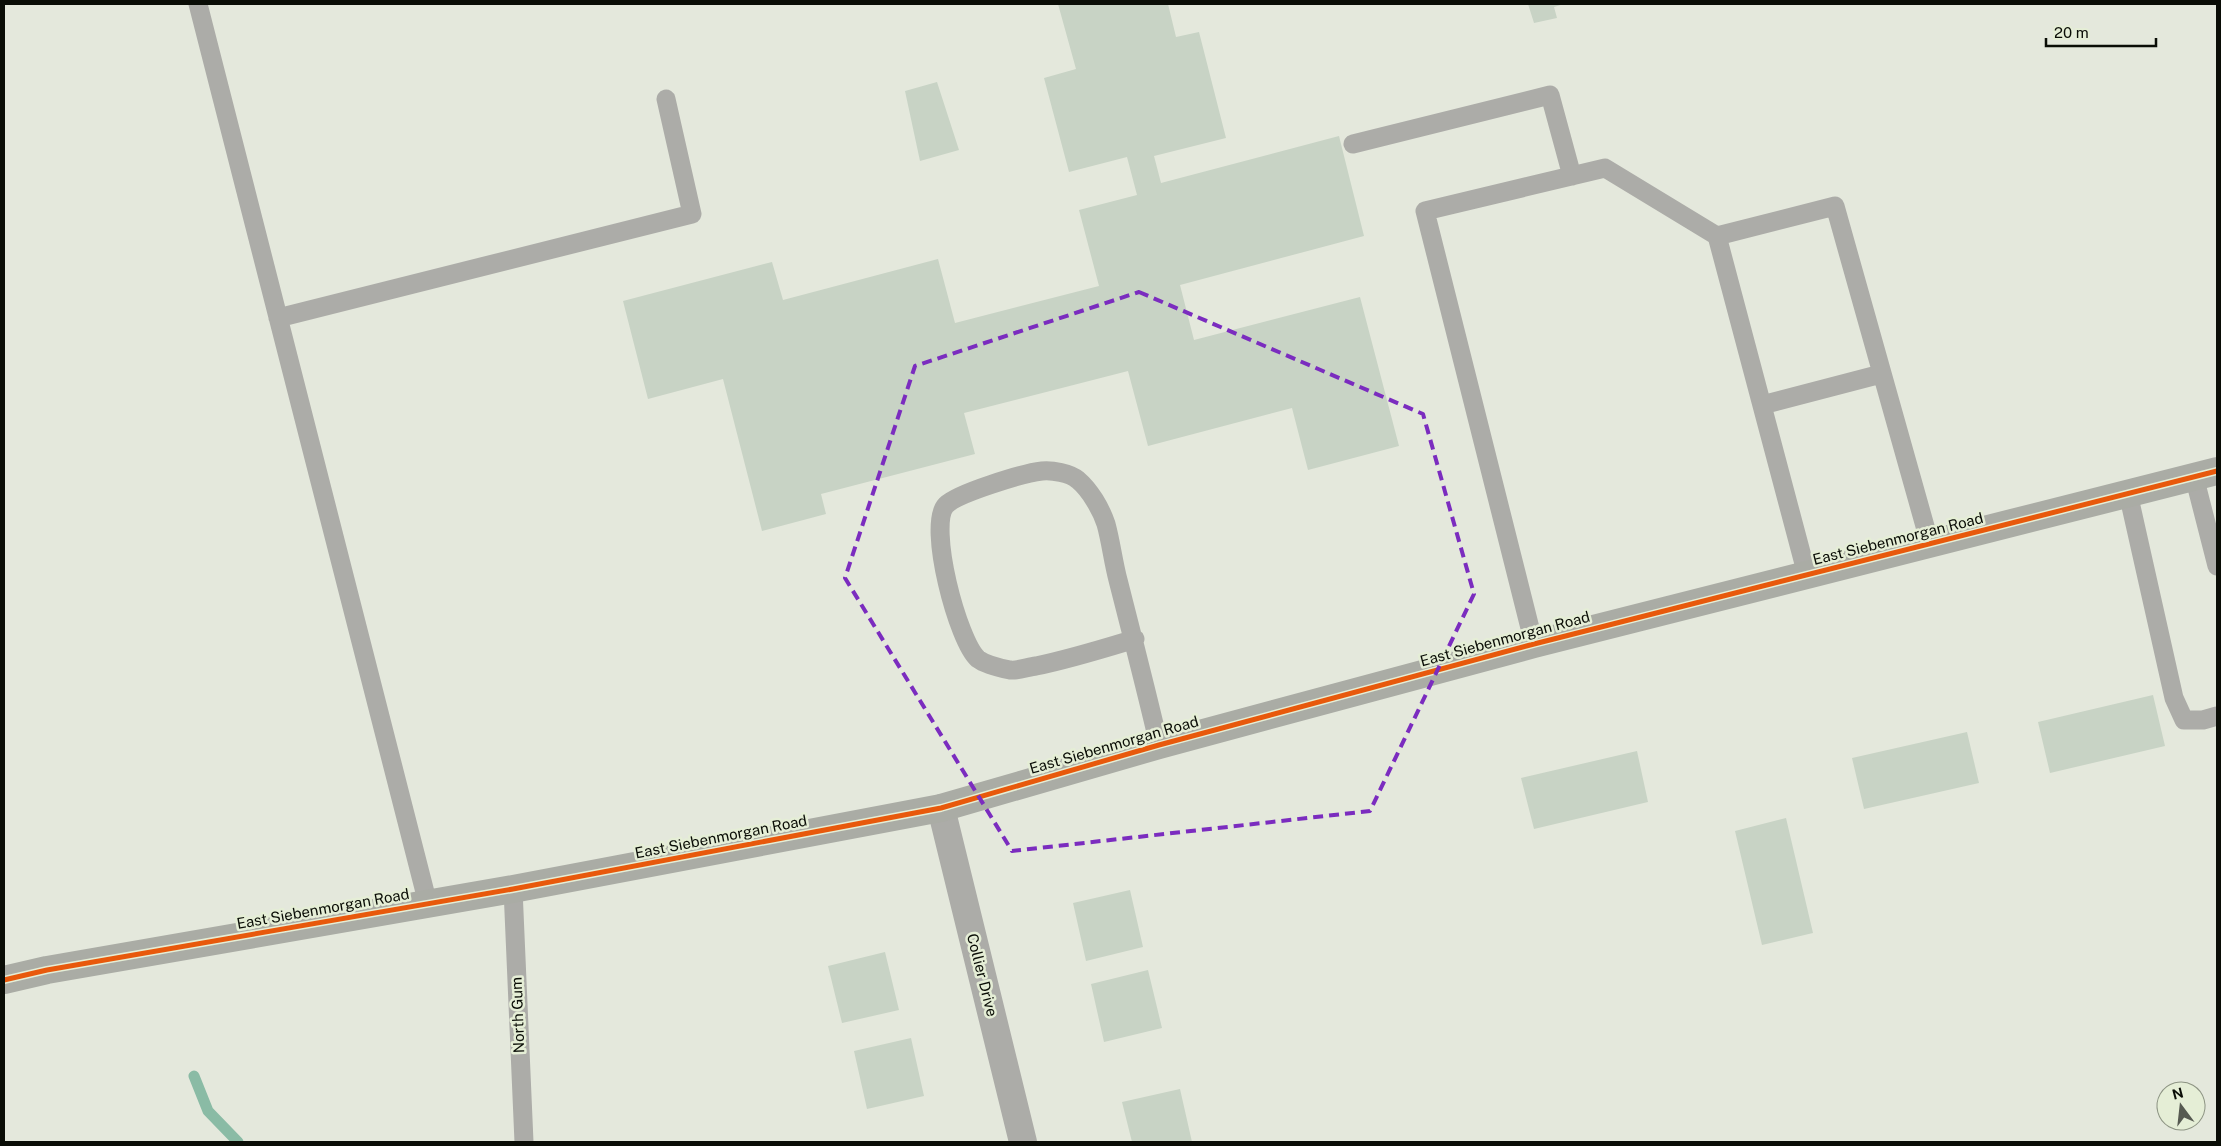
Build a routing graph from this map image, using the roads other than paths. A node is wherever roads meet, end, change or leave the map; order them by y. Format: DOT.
graph roads {
  1 [pos="198,4"];
  2 [pos="666,99"];
  3 [pos="1353,144"];
  4 [pos="1572,176"];
  5 [pos="1717,236"];
  6 [pos="278,318"];
  7 [pos="1882,374"];
  8 [pos="1762,405"];
  9 [pos="2206,474"];
  10 [pos="2128,493"];
  11 [pos="1930,544"];
  12 [pos="2217,566"];
  13 [pos="1807,575"];
  14 [pos="1135,639"];
  15 [pos="1534,644"];
  16 [pos="2217,716"];
  17 [pos="1159,745"];
  18 [pos="941,808"];
  19 [pos="513,889"];
  20 [pos="428,904"];
  21 [pos="4,980"];
  22 [pos="524,1142"];
  23 [pos="1023,1142"];
  1 -- 6 [label="lane"];
  2 -- 6 [label="lane"];
  3 -- 4 [label="lane"];
  4 -- 5 [label="lane"];
  4 -- 15 [label="lane"];
  5 -- 7 [label="lane"];
  5 -- 8 [label="lane"];
  6 -- 20 [label="lane"];
  7 -- 8 [label="lane"];
  7 -- 11 [label="lane"];
  8 -- 13 [label="lane"];
  9 -- 10 [label="street, East Siebenmorgan Road"];
  9 -- 12 [label="lane"];
  10 -- 11 [label="street, East Siebenmorgan Road"];
  10 -- 16 [label="lane"];
  11 -- 13 [label="street, East Siebenmorgan Road"];
  13 -- 15 [label="street, East Siebenmorgan Road"];
  14 -- 14 [label="lane"];
  14 -- 17 [label="lane"];
  15 -- 17 [label="street, East Siebenmorgan Road"];
  17 -- 18 [label="street, East Siebenmorgan Road"];
  18 -- 19 [label="street, East Siebenmorgan Road"];
  18 -- 23 [label="street, Collier Drive"];
  19 -- 20 [label="street, East Siebenmorgan Road"];
  19 -- 22 [label="lane, North Gum"];
  20 -- 21 [label="street, East Siebenmorgan Road"];
}
